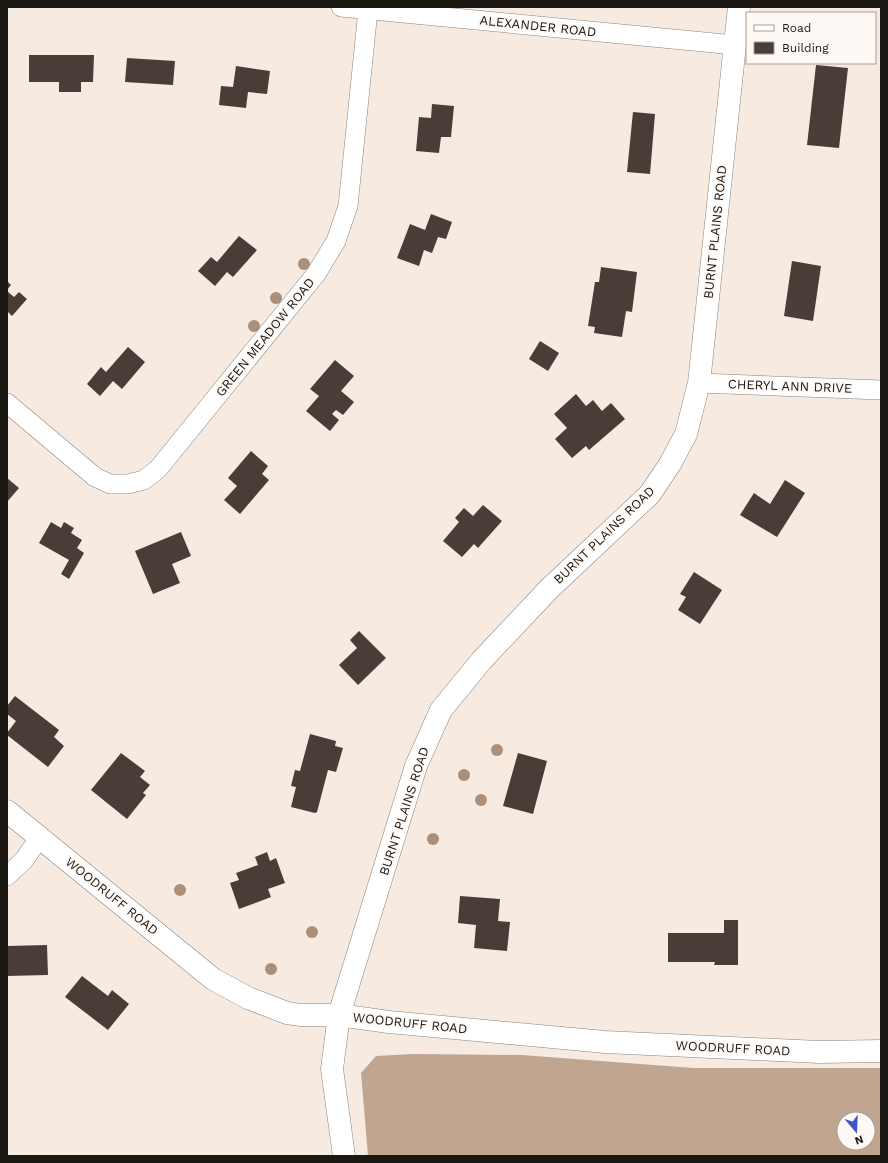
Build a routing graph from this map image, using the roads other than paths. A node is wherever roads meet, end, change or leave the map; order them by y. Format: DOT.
graph roads {
  1 [pos="341,7"];
  2 [pos="739,7"];
  3 [pos="368,10"];
  4 [pos="735,45"];
  5 [pos="699,383"];
  6 [pos="881,390"];
  7 [pos="7,403"];
  8 [pos="7,811"];
  9 [pos="40,837"];
  10 [pos="7,876"];
  11 [pos="339,1015"];
  12 [pos="881,1051"];
  13 [pos="344,1156"];
  1 -- 3 [label="street, ALEXANDER ROAD"];
  2 -- 4 [label="main road, BURNT PLAINS ROAD"];
  3 -- 4 [label="street, ALEXANDER ROAD"];
  3 -- 7 [label="street, GREEN MEADOW ROAD"];
  4 -- 5 [label="main road, BURNT PLAINS ROAD"];
  5 -- 6 [label="street, CHERYL ANN DRIVE"];
  5 -- 11 [label="main road, BURNT PLAINS ROAD"];
  8 -- 9 [label="main road, WOODRUFF ROAD"];
  9 -- 10 [label="street"];
  9 -- 11 [label="main road, WOODRUFF ROAD"];
  11 -- 12 [label="main road, WOODRUFF ROAD"];
  11 -- 13 [label="main road, BURNT PLAINS ROAD"];
}
